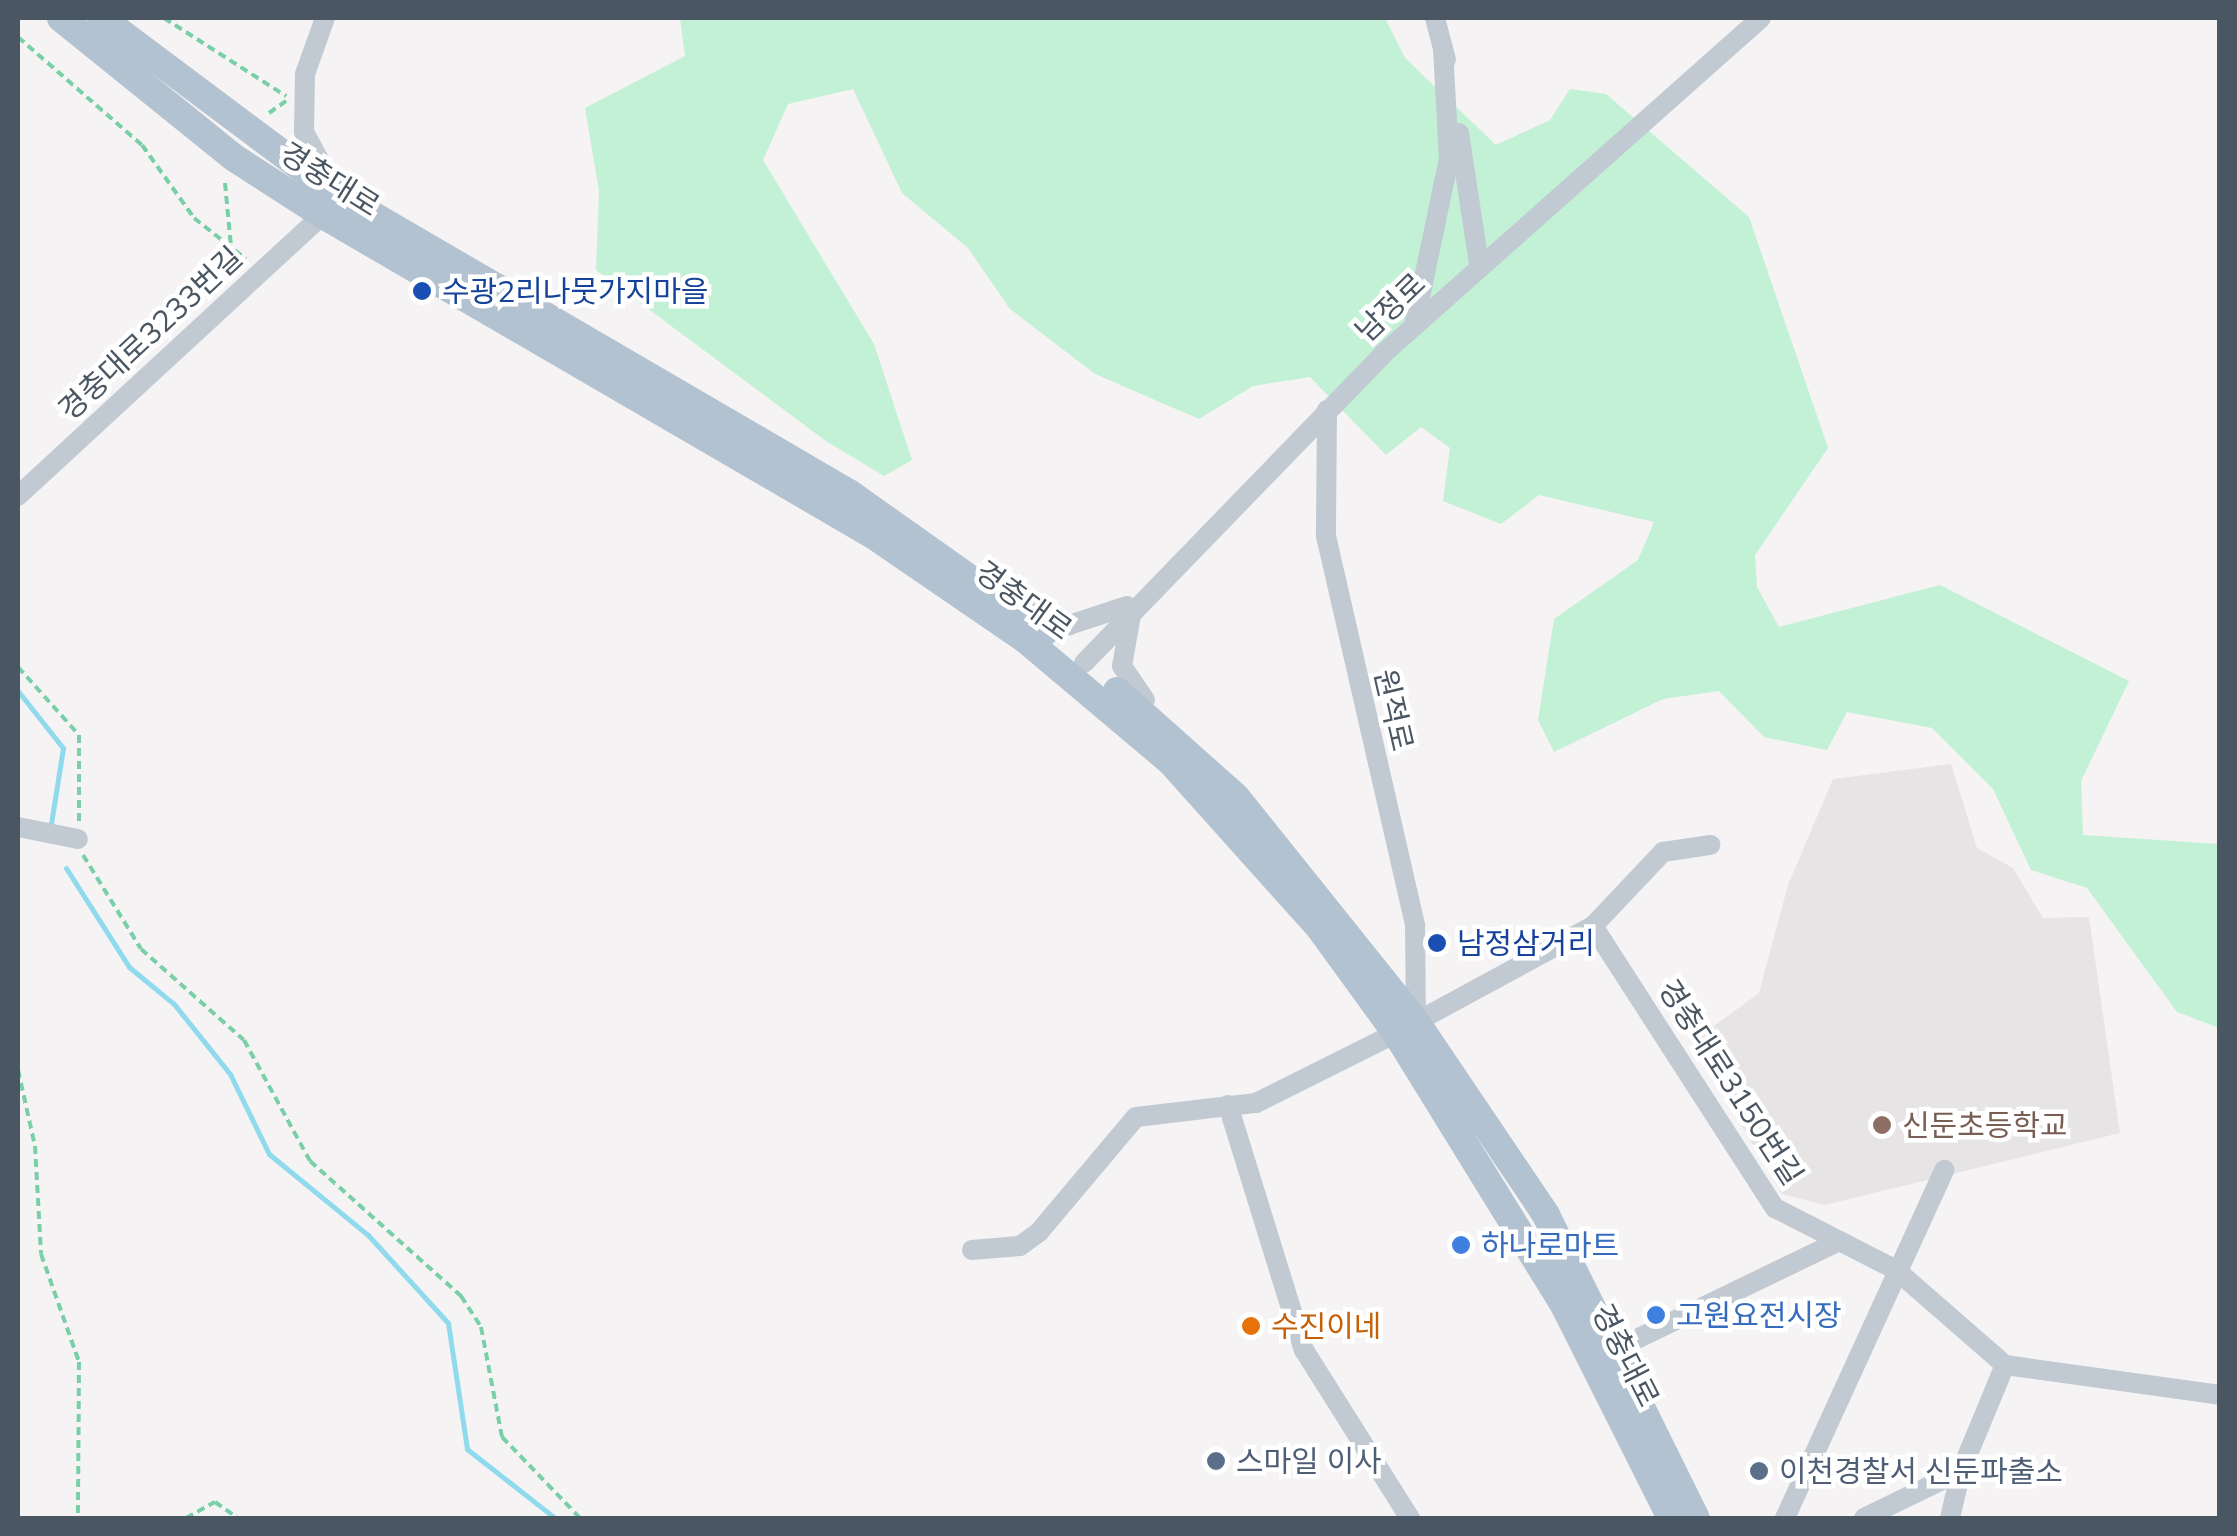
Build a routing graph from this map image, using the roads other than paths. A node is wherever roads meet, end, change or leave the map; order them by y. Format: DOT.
graph roads {
  1 [pos="61,18"];
  2 [pos="101,18"];
  3 [pos="325,18"];
  4 [pos="1435,18"];
  5 [pos="1761,18"];
  6 [pos="1443,48"];
  7 [pos="330,205"];
  8 [pos="1479,264"];
  9 [pos="1414,326"];
  10 [pos="1327,410"];
  11 [pos="18,496"];
  12 [pos="989,588"];
  13 [pos="1133,603"];
  14 [pos="1078,670"];
  15 [pos="1176,740"];
  16 [pos="18,827"];
  17 [pos="78,839"];
  18 [pos="1710,846"];
  19 [pos="1593,926"];
  20 [pos="1406,1027"];
  21 [pos="1228,1105"];
  22 [pos="1944,1170"];
  23 [pos="1838,1241"];
  24 [pos="972,1250"];
  25 [pos="1896,1270"];
  26 [pos="1616,1350"];
  27 [pos="2005,1364"];
  28 [pos="2220,1395"];
  29 [pos="1961,1470"];
  30 [pos="1410,1518"];
  31 [pos="1671,1518"];
  32 [pos="1696,1518"];
  33 [pos="1785,1518"];
  34 [pos="1864,1518"];
  35 [pos="1950,1518"];
  1 -- 7 [label="main road, 경충대로"];
  2 -- 7 [label="main road, 경충대로"];
  3 -- 7 [label="street"];
  4 -- 6 [label="street"];
  5 -- 8 [label="street, 남정로"];
  6 -- 8 [label="street"];
  6 -- 9 [label="street"];
  7 -- 11 [label="street, 경충대로3233번길"];
  7 -- 12 [label="main road, 경충대로"];
  7 -- 14 [label="main road, 경충대로"];
  8 -- 9 [label="street, 남정로"];
  9 -- 10 [label="street, 남정로"];
  10 -- 13 [label="street, 남정로"];
  10 -- 20 [label="street, 원적로"];
  12 -- 13 [label="street"];
  12 -- 14 [label="main road, 경충대로"];
  13 -- 14 [label="street, 남정로"];
  13 -- 15 [label="street"];
  14 -- 15 [label="main road, 경충대로"];
  14 -- 20 [label="main road, 경충대로"];
  15 -- 20 [label="main road, 경충대로"];
  16 -- 17 [label="street"];
  18 -- 19 [label="street"];
  19 -- 20 [label="street"];
  19 -- 23 [label="street, 경충대로3150번길"];
  20 -- 21 [label="street"];
  20 -- 26 [label="main road, 경충대로"];
  20 -- 31 [label="main road, 경충대로"];
  21 -- 24 [label="street"];
  21 -- 30 [label="street"];
  22 -- 25 [label="street"];
  23 -- 25 [label="street, 경충대로3150번길"];
  23 -- 26 [label="street"];
  25 -- 27 [label="street, 경충대로3150번길"];
  25 -- 33 [label="street"];
  26 -- 32 [label="main road, 경충대로"];
  27 -- 28 [label="street"];
  27 -- 29 [label="street"];
  29 -- 34 [label="street"];
  29 -- 35 [label="street"];
}
